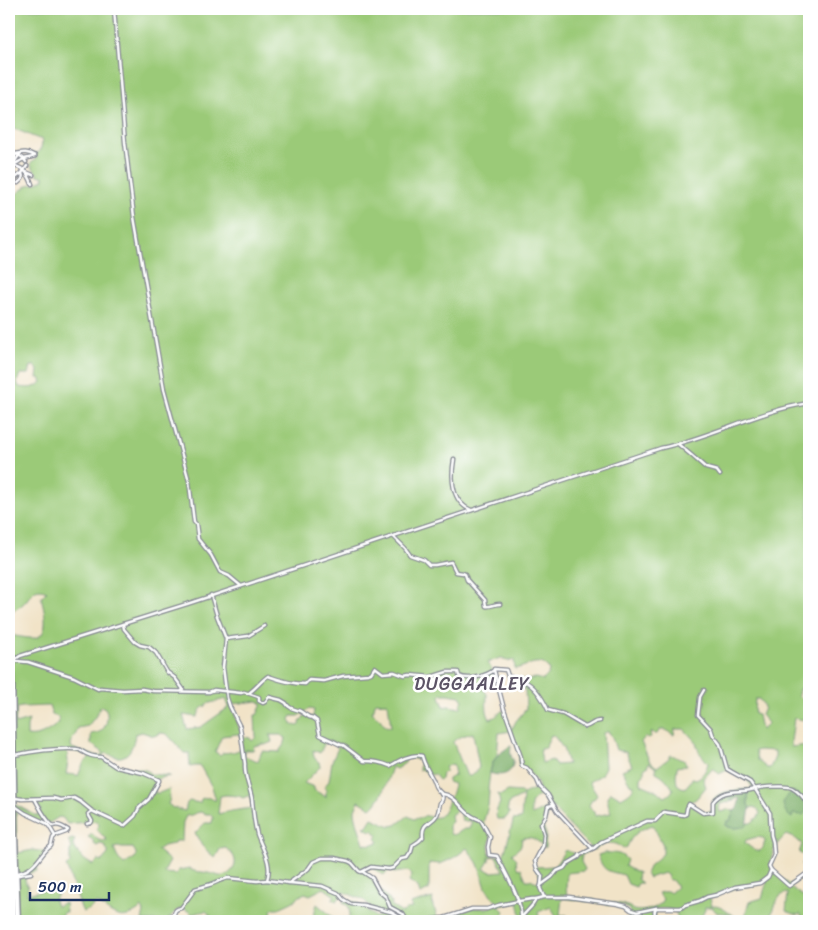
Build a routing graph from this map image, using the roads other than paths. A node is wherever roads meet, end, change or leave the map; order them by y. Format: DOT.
graph roads {
  1 [pos="114,9"];
  2 [pos="28,152"];
  3 [pos="19,154"];
  4 [pos="10,157"];
  5 [pos="25,160"];
  6 [pos="15,161"];
  7 [pos="11,164"];
  8 [pos="25,171"];
  9 [pos="10,172"];
  10 [pos="30,176"];
  11 [pos="9,178"];
  12 [pos="14,179"];
  13 [pos="22,180"];
  14 [pos="9,183"];
  15 [pos="18,183"];
  16 [pos="32,184"];
  17 [pos="809,403"];
  18 [pos="678,444"];
  19 [pos="454,459"];
  20 [pos="720,475"];
  21 [pos="472,510"];
  22 [pos="393,536"];
  23 [pos="241,586"];
  24 [pos="211,595"];
  25 [pos="500,604"];
  26 [pos="9,621"];
  27 [pos="123,624"];
  28 [pos="264,626"];
  29 [pos="226,639"];
  30 [pos="11,662"];
  31 [pos="494,670"];
  32 [pos="704,690"];
  33 [pos="182,691"];
  34 [pos="227,691"];
  35 [pos="9,692"];
  36 [pos="249,693"];
  37 [pos="600,721"];
  38 [pos="12,756"];
  39 [pos="10,776"];
  40 [pos="754,788"];
  41 [pos="441,794"];
  42 [pos="11,797"];
  43 [pos="34,799"];
  44 [pos="553,805"];
  45 [pos="13,806"];
  46 [pos="809,806"];
  47 [pos="92,811"];
  48 [pos="87,824"];
  49 [pos="10,833"];
  50 [pos="55,836"];
  51 [pos="592,848"];
  52 [pos="771,870"];
  53 [pos="363,871"];
  54 [pos="15,873"];
  55 [pos="32,873"];
  56 [pos="809,873"];
  57 [pos="267,880"];
  58 [pos="289,883"];
  59 [pos="541,885"];
  60 [pos="544,897"];
  61 [pos="536,899"];
  62 [pos="519,900"];
  63 [pos="656,908"];
  64 [pos="522,917"];
  65 [pos="16,921"];
  66 [pos="166,921"];
  67 [pos="406,921"];
  68 [pos="414,921"];
  69 [pos="521,921"];
  70 [pos="656,921"];
  1 -- 23 [label="street"];
  2 -- 3 [label="street"];
  2 -- 5 [label="street"];
  2 -- 5 [label="street"];
  3 -- 4 [label="street"];
  3 -- 5 [label="street"];
  3 -- 6 [label="street"];
  4 -- 7 [label="street"];
  5 -- 7 [label="street"];
  7 -- 8 [label="street"];
  7 -- 9 [label="street"];
  8 -- 10 [label="street"];
  8 -- 12 [label="street"];
  8 -- 13 [label="street"];
  9 -- 12 [label="street"];
  10 -- 13 [label="street"];
  10 -- 16 [label="street"];
  11 -- 12 [label="street"];
  12 -- 14 [label="street"];
  13 -- 15 [label="street"];
  17 -- 21 [label="street"];
  18 -- 20 [label="street"];
  19 -- 21 [label="street"];
  21 -- 23 [label="street"];
  22 -- 25 [label="street"];
  23 -- 24 [label="street"];
  24 -- 27 [label="street"];
  24 -- 29 [label="street"];
  26 -- 30 [label="highway"];
  27 -- 30 [label="street"];
  27 -- 33 [label="street"];
  28 -- 29 [label="street"];
  29 -- 34 [label="street"];
  30 -- 33 [label="street"];
  30 -- 38 [label="highway"];
  31 -- 36 [label="street"];
  31 -- 37 [label="street"];
  31 -- 44 [label="street"];
  32 -- 40 [label="street"];
  33 -- 34 [label="street"];
  34 -- 36 [label="street"];
  34 -- 57 [label="street"];
  35 -- 39 [label="highway"];
  36 -- 41 [label="street"];
  38 -- 42 [label="highway"];
  38 -- 47 [label="street"];
  39 -- 42 [label="highway"];
  40 -- 46 [label="street"];
  40 -- 51 [label="street"];
  40 -- 52 [label="street"];
  41 -- 53 [label="street"];
  41 -- 62 [label="street"];
  42 -- 43 [label="street"];
  42 -- 45 [label="highway"];
  42 -- 49 [label="highway"];
  43 -- 47 [label="street"];
  43 -- 50 [label="street"];
  44 -- 51 [label="street"];
  44 -- 59 [label="street"];
  45 -- 50 [label="street"];
  45 -- 54 [label="highway"];
  47 -- 48 [label="street"];
  49 -- 54 [label="highway"];
  50 -- 54 [label="street"];
  51 -- 59 [label="street"];
  52 -- 56 [label="street"];
  52 -- 63 [label="street"];
  53 -- 58 [label="street"];
  53 -- 67 [label="street"];
  54 -- 55 [label="street"];
  54 -- 65 [label="highway"];
  57 -- 58 [label="street"];
  57 -- 66 [label="street"];
  58 -- 67 [label="street"];
  59 -- 60 [label="street"];
  60 -- 61 [label="street"];
  60 -- 63 [label="street"];
  61 -- 62 [label="street"];
  61 -- 64 [label="street"];
  62 -- 64 [label="street"];
  62 -- 68 [label="street"];
  63 -- 70 [label="street"];
  64 -- 69 [label="street"];
}
